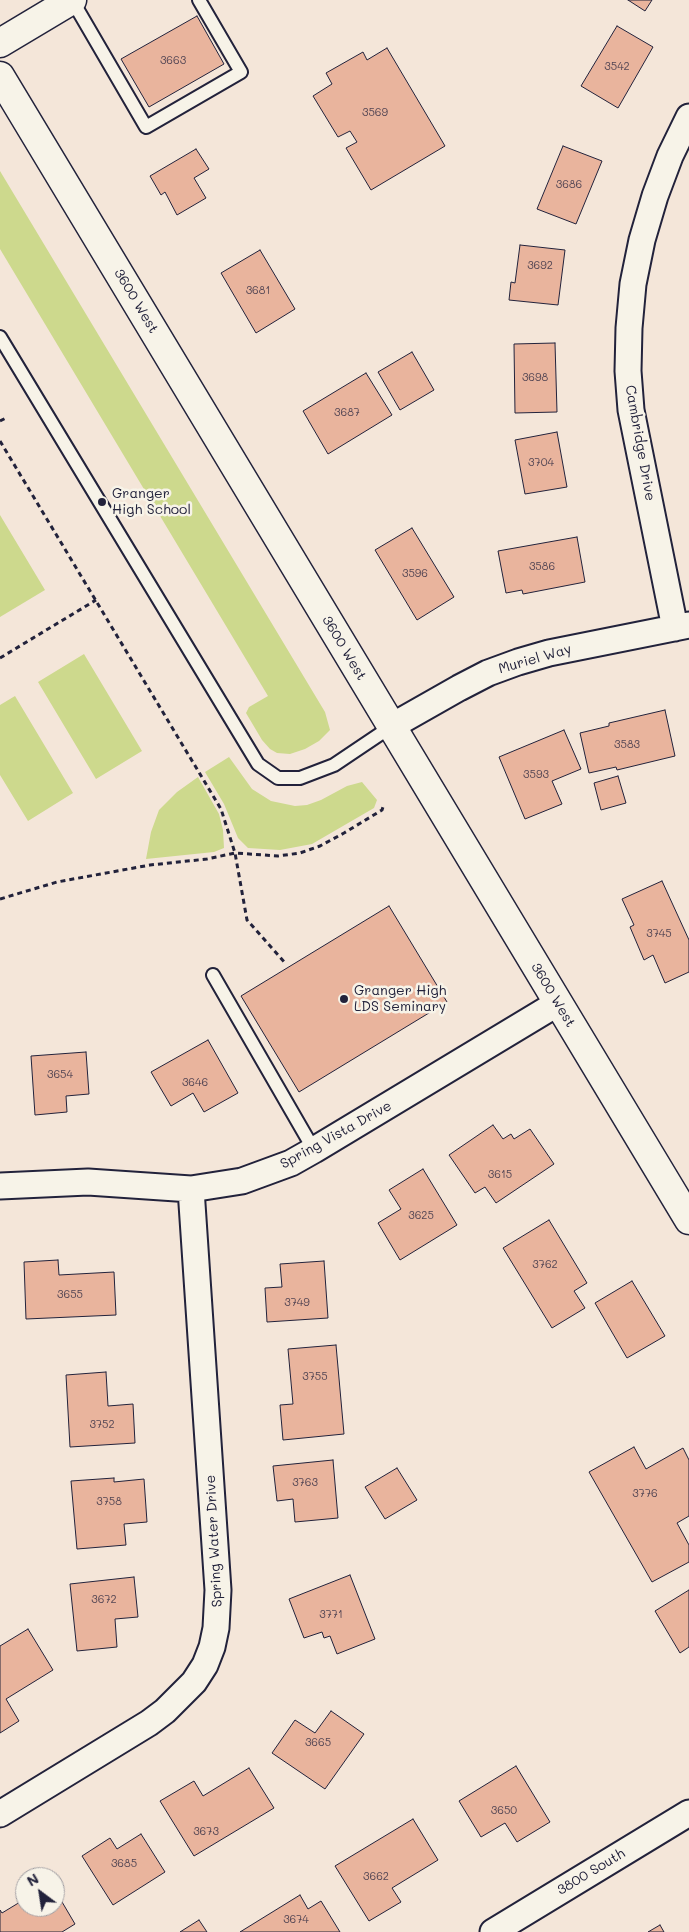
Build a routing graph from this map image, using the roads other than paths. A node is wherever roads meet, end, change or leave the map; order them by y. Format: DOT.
graph roads {
  1 [pos="72,0"];
  2 [pos="199,0"];
  3 [pos="0,43"];
  4 [pos="0,76"];
  5 [pos="689,117"];
  6 [pos="0,337"];
  7 [pos="5,355"];
  8 [pos="682,626"];
  9 [pos="392,726"];
  10 [pos="213,975"];
  11 [pos="558,1002"];
  12 [pos="314,1150"];
  13 [pos="0,1186"];
  14 [pos="191,1189"];
  15 [pos="689,1220"];
  16 [pos="689,1813"];
  17 [pos="0,1814"];
  18 [pos="493,1932"];
  1 -- 2 [label="lane"];
  1 -- 3 [label="street"];
  4 -- 9 [label="street, 3600 West"];
  5 -- 8 [label="street, Cambridge Drive"];
  6 -- 7 [label="lane"];
  7 -- 9 [label="lane"];
  8 -- 9 [label="street, Muriel Way"];
  9 -- 11 [label="street, 3600 West"];
  10 -- 12 [label="lane"];
  11 -- 12 [label="street, Spring Vista Drive"];
  11 -- 15 [label="street, 3600 West"];
  12 -- 14 [label="street, Spring Vista Drive"];
  13 -- 14 [label="street, Spring Vista Drive"];
  14 -- 17 [label="street, Spring Water Drive"];
  16 -- 18 [label="street, 3800 South"];
}
